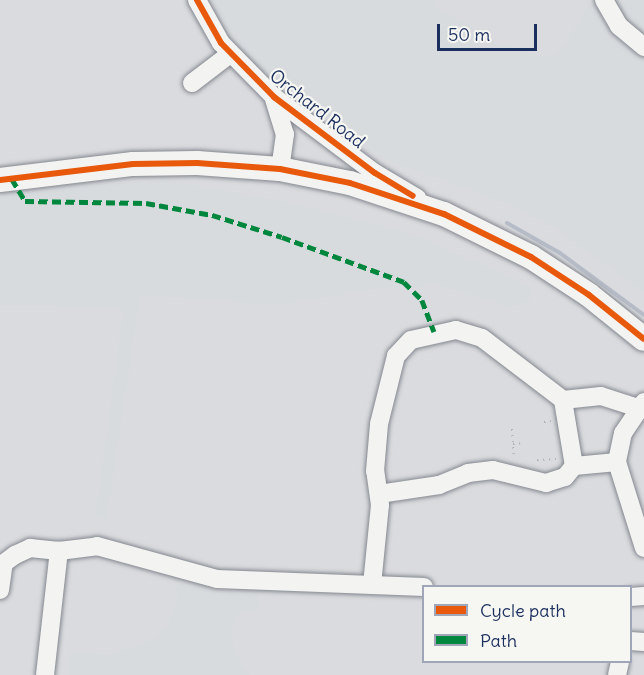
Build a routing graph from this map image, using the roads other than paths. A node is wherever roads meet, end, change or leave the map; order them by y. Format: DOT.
graph roads {
  1 [pos="197,0"];
  2 [pos="604,0"];
  3 [pos="644,47"];
  4 [pos="230,54"];
  5 [pos="192,83"];
  6 [pos="274,97"];
  7 [pos="280,170"];
  8 [pos="0,180"];
  9 [pos="444,214"];
  10 [pos="644,339"];
  11 [pos="562,400"];
  12 [pos="641,405"];
  13 [pos="573,461"];
  14 [pos="617,462"];
  15 [pos="379,494"];
  16 [pos="644,548"];
  17 [pos="60,551"];
  18 [pos="372,585"];
  19 [pos="422,587"];
  20 [pos="0,590"];
  21 [pos="45,675"];
  1 -- 4 [label="street, Orchard Road"];
  2 -- 3 [label="street"];
  4 -- 5 [label="street"];
  4 -- 6 [label="street, Orchard Road"];
  6 -- 7 [label="street, Orchard Road"];
  6 -- 9 [label="street, Orchard Road"];
  7 -- 8 [label="main road"];
  7 -- 9 [label="main road"];
  9 -- 10 [label="main road"];
  11 -- 12 [label="street"];
  11 -- 13 [label="street"];
  11 -- 15 [label="street"];
  12 -- 14 [label="street"];
  13 -- 14 [label="street"];
  13 -- 15 [label="street"];
  14 -- 16 [label="street"];
  15 -- 18 [label="street"];
  17 -- 18 [label="street"];
  17 -- 20 [label="street"];
  17 -- 21 [label="street"];
  18 -- 19 [label="street"];
}
